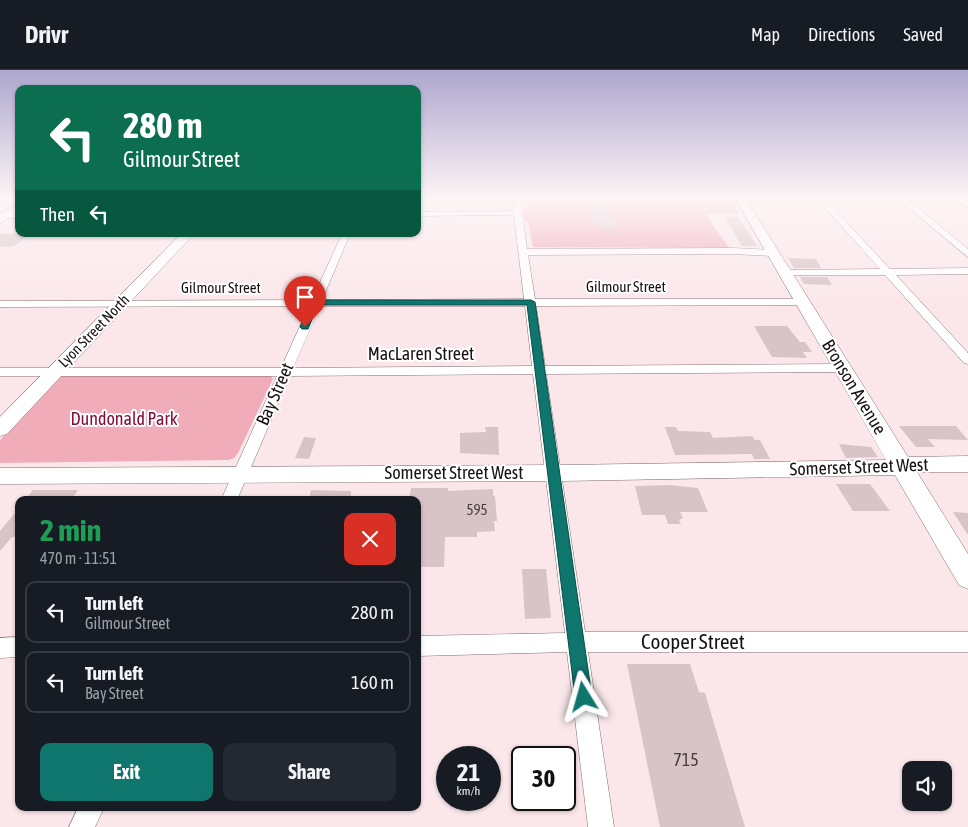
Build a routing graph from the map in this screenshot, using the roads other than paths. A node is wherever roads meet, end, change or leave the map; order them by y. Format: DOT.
graph roads {
  1 [pos="520,233"];
  2 [pos="761,233"];
  3 [pos="853,233"];
  4 [pos="943,233"];
  5 [pos="185,237"];
  6 [pos="345,237"];
  7 [pos="523,252"];
  8 [pos="773,253"];
  9 [pos="968,254"];
  10 [pos="968,271"];
  11 [pos="889,272"];
  12 [pos="786,273"];
  13 [pos="531,302"];
  14 [pos="803,302"];
  15 [pos="122,303"];
  16 [pos="315,303"];
  17 [pos="0,304"];
  18 [pos="968,360"];
  19 [pos="843,368"];
  20 [pos="540,370"];
  21 [pos="0,372"];
  22 [pos="54,372"];
  23 [pos="285,372"];
  24 [pos="0,428"];
  25 [pos="968,464"];
  26 [pos="902,468"];
  27 [pos="554,473"];
  28 [pos="241,474"];
  29 [pos="0,476"];
  30 [pos="232,496"];
  31 [pos="968,577"];
  32 [pos="576,642"];
  33 [pos="968,642"];
  34 [pos="421,646"];
  35 [pos="0,648"];
  36 [pos="15,648"];
  37 [pos="89,811"];
  38 [pos="82,827"];
  39 [pos="601,827"];
  1 -- 7 [label="street"];
  2 -- 8 [label="main road, Bronson Avenue"];
  3 -- 11 [label="street"];
  4 -- 9 [label="street"];
  5 -- 15 [label="main road, Lyon Street North"];
  6 -- 16 [label="street, Bay Street"];
  7 -- 8 [label="street"];
  7 -- 13 [label="street"];
  8 -- 12 [label="main road, Bronson Avenue"];
  10 -- 11 [label="street"];
  11 -- 12 [label="street"];
  11 -- 18 [label="street"];
  12 -- 14 [label="main road, Bronson Avenue"];
  13 -- 14 [label="street, Gilmour Street"];
  13 -- 16 [label="street, Gilmour Street"];
  13 -- 20 [label="street"];
  14 -- 19 [label="main road, Bronson Avenue"];
  15 -- 16 [label="street, Gilmour Street"];
  15 -- 17 [label="street, Gilmour Street"];
  15 -- 22 [label="main road, Lyon Street North"];
  16 -- 23 [label="street, Bay Street"];
  19 -- 20 [label="street, MacLaren Street"];
  19 -- 26 [label="main road, Bronson Avenue"];
  20 -- 23 [label="street, MacLaren Street"];
  20 -- 27 [label="street"];
  21 -- 22 [label="street, MacLaren Street"];
  22 -- 23 [label="street, MacLaren Street"];
  22 -- 24 [label="main road, Lyon Street North"];
  23 -- 28 [label="street, Bay Street"];
  25 -- 26 [label="main road, Somerset Street West"];
  26 -- 27 [label="main road, Somerset Street West"];
  26 -- 31 [label="main road, Bronson Avenue"];
  27 -- 28 [label="main road, Somerset Street West"];
  27 -- 32 [label="street"];
  28 -- 29 [label="main road, Somerset Street West"];
  28 -- 30 [label="street, Bay Street"];
  32 -- 33 [label="street, Cooper Street"];
  32 -- 34 [label="street, Cooper Street"];
  32 -- 39 [label="street"];
  35 -- 36 [label="street"];
  37 -- 38 [label="street"];
}
